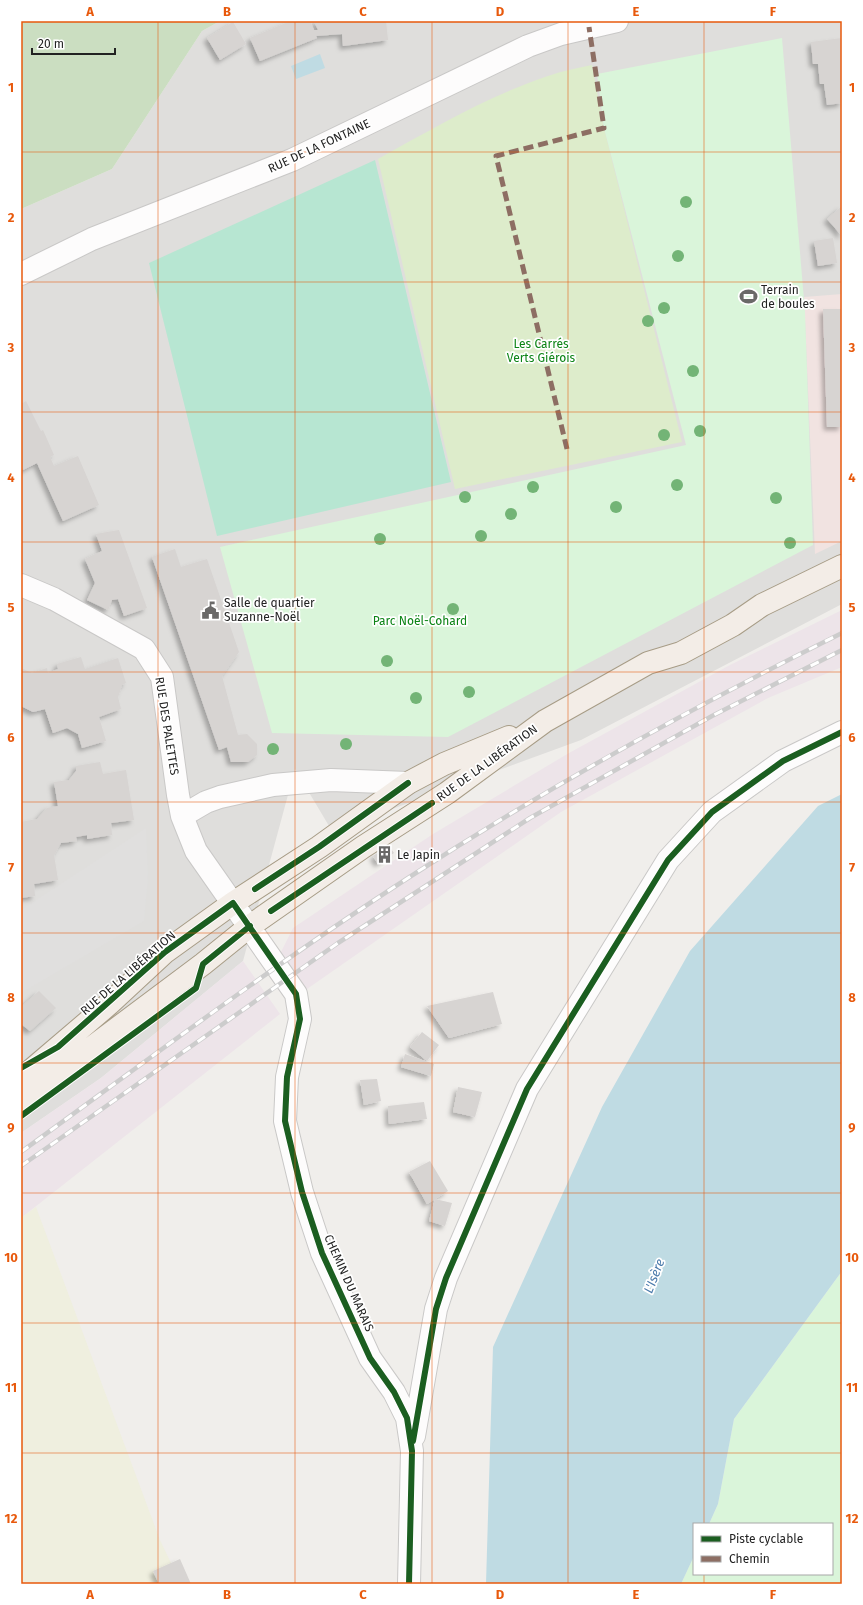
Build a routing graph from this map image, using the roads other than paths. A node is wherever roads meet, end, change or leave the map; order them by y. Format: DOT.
graph roads {
  1 [pos="617,21"];
  2 [pos="21,274"];
  3 [pos="842,566"];
  4 [pos="21,585"];
  5 [pos="545,721"];
  6 [pos="842,732"];
  7 [pos="408,783"];
  8 [pos="182,816"];
  9 [pos="233,903"];
  10 [pos="250,926"];
  11 [pos="21,1079"];
  12 [pos="21,1101"];
  13 [pos="412,1451"];
  14 [pos="410,1584"];
  1 -- 2 [label="street, RUE DE LA FONTAINE"];
  3 -- 5 [label="main road, RUE DE LA LIBÉRATION"];
  4 -- 8 [label="street, RUE DES PALETTES"];
  5 -- 7 [label="main road, RUE DE LA LIBÉRATION"];
  5 -- 10 [label="main road, RUE DE LA LIBÉRATION"];
  6 -- 13 [label="street"];
  7 -- 8 [label="street"];
  7 -- 9 [label="main road, RUE DE LA LIBÉRATION"];
  8 -- 9 [label="street, RUE DES PALETTES"];
  9 -- 10 [label="street, RUE DES PALETTES"];
  9 -- 11 [label="main road, RUE DE LA LIBÉRATION"];
  10 -- 12 [label="main road, RUE DE LA LIBÉRATION"];
  10 -- 13 [label="street, CHEMIN DU MARAIS"];
  13 -- 14 [label="street, CHEMIN DU MARAIS"];
}
